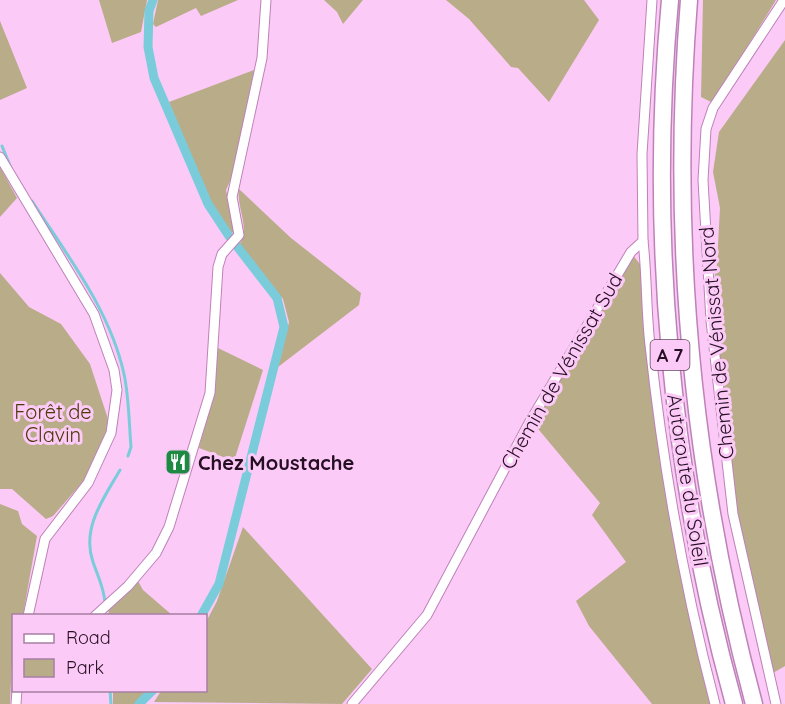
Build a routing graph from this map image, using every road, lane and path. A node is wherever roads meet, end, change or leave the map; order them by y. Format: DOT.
graph roads {
  1 [pos="266,0"];
  2 [pos="652,0"];
  3 [pos="670,0"];
  4 [pos="689,0"];
  5 [pos="784,0"];
  6 [pos="0,157"];
  7 [pos="643,241"];
  8 [pos="28,614"];
  9 [pos="96,614"];
  10 [pos="360,695"];
  11 [pos="352,704"];
  12 [pos="368,704"];
  13 [pos="715,704"];
  14 [pos="734,704"];
  15 [pos="754,704"];
  16 [pos="776,704"];
  1 -- 9 [label="street"];
  2 -- 7 [label="street"];
  3 -- 14 [label="highway, Autoroute du Soleil / A 7"];
  4 -- 15 [label="highway, Autoroute du Soleil / A 7"];
  5 -- 16 [label="street, Chemin de Vénissat Nord"];
  6 -- 8 [label="street"];
  7 -- 10 [label="street, Chemin de Vénissat Sud"];
  7 -- 13 [label="street"];
  10 -- 11 [label="street, Chemin de Vénissat Sud"];
  10 -- 12 [label="street"];
}
